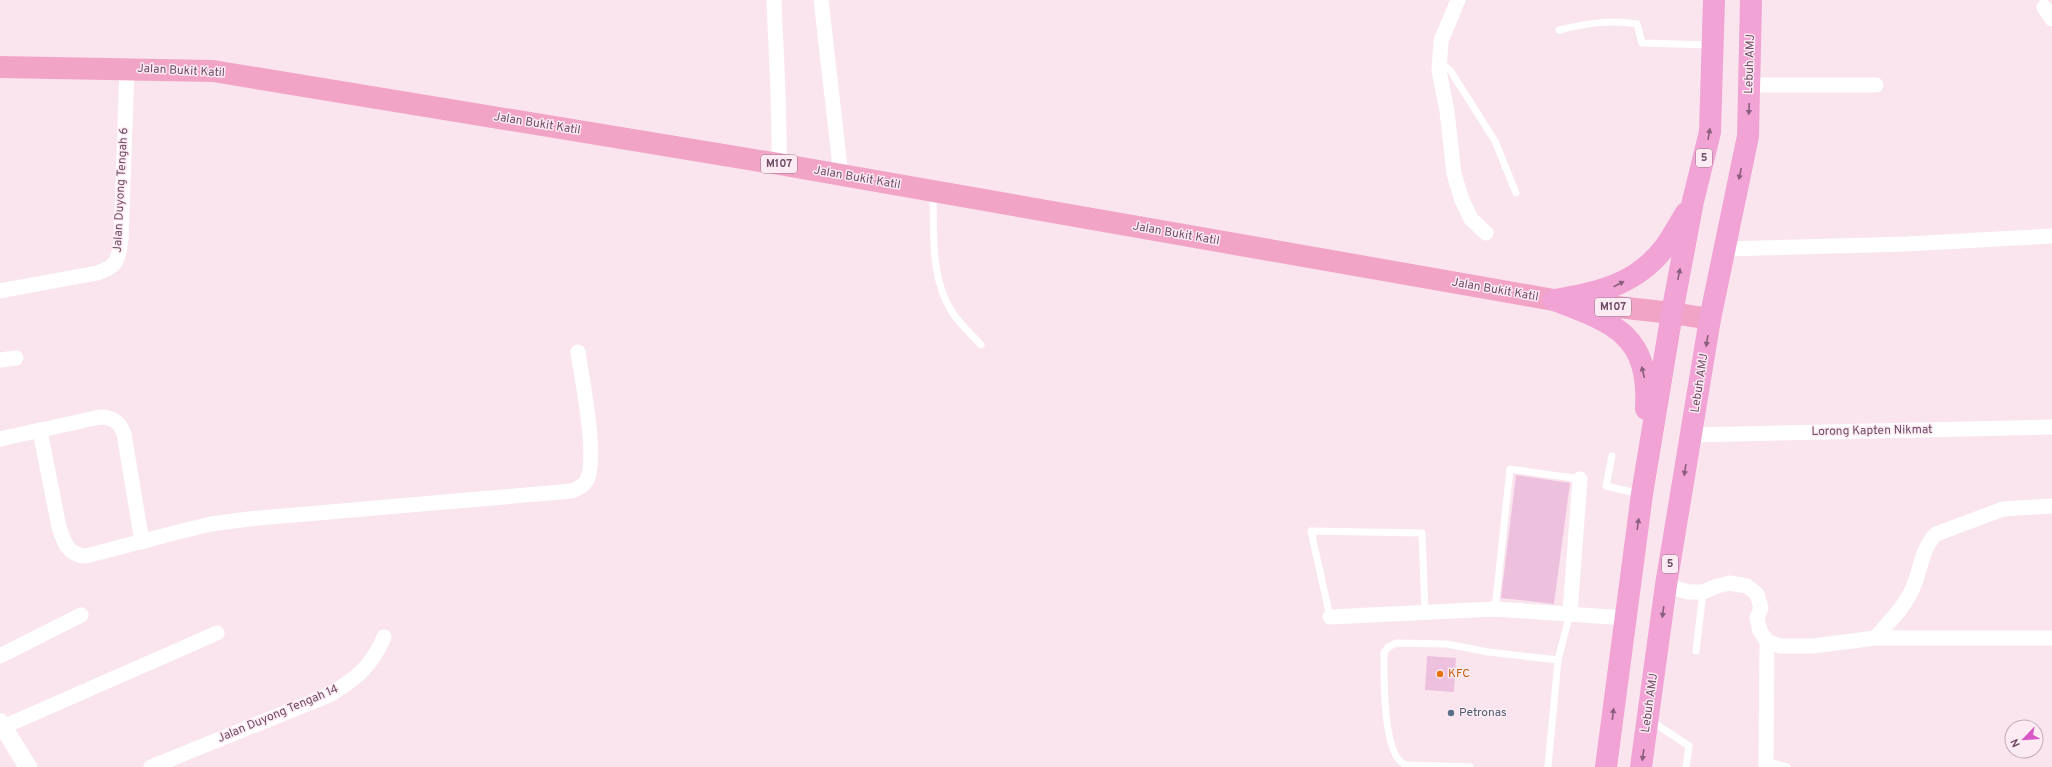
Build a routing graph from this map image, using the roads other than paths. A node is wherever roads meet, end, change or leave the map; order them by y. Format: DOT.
graph roads {
  1 [pos="774,0"];
  2 [pos="821,0"];
  3 [pos="1458,0"];
  4 [pos="1714,0"];
  5 [pos="1752,0"];
  6 [pos="1559,30"];
  7 [pos="1713,45"];
  8 [pos="1439,62"];
  9 [pos="0,67"];
  10 [pos="127,69"];
  11 [pos="1750,85"];
  12 [pos="1876,85"];
  13 [pos="779,164"];
  14 [pos="841,175"];
  15 [pos="933,191"];
  16 [pos="1516,193"];
  17 [pos="1693,201"];
  18 [pos="1486,233"];
  19 [pos="2052,236"];
  20 [pos="1725,249"];
  21 [pos="0,291"];
  22 [pos="1554,300"];
  23 [pos="1672,313"];
  24 [pos="1710,319"];
  25 [pos="981,345"];
  26 [pos="578,352"];
  27 [pos="16,358"];
  28 [pos="0,360"];
  29 [pos="2052,427"];
  30 [pos="40,430"];
  31 [pos="1691,435"];
  32 [pos="0,439"];
  33 [pos="1612,456"];
  34 [pos="1580,479"];
  35 [pos="1642,494"];
  36 [pos="2052,506"];
  37 [pos="142,542"];
  38 [pos="1666,585"];
  39 [pos="1703,592"];
  40 [pos="1494,609"];
  41 [pos="1425,612"];
  42 [pos="1570,613"];
  43 [pos="81,616"];
  44 [pos="1330,617"];
  45 [pos="1626,618"];
  46 [pos="217,633"];
  47 [pos="384,637"];
  48 [pos="1874,638"];
  49 [pos="2052,638"];
  50 [pos="1767,641"];
  51 [pos="1696,651"];
  52 [pos="0,656"];
  53 [pos="1558,660"];
  54 [pos="1648,718"];
  55 [pos="2,724"];
  56 [pos="1765,764"];
  57 [pos="28,767"];
  58 [pos="151,767"];
  59 [pos="1470,767"];
  60 [pos="1548,767"];
  61 [pos="1606,767"];
  62 [pos="1641,767"];
  63 [pos="1686,767"];
  64 [pos="1787,767"];
  1 -- 13 [label="street"];
  2 -- 14 [label="street"];
  3 -- 8 [label="street"];
  4 -- 7 [label="highway, 5"];
  5 -- 11 [label="highway, Lebuh AMJ / 5"];
  6 -- 7 [label="lane"];
  17 -- 7 [label="highway, 5, one-way"];
  8 -- 16 [label="lane"];
  8 -- 18 [label="street"];
  9 -- 10 [label="main road, Jalan Bukit Katil / M107"];
  10 -- 13 [label="main road, Jalan Bukit Katil / M107"];
  10 -- 21 [label="street, Jalan Duyong Tengah 6"];
  11 -- 12 [label="street"];
  11 -- 20 [label="highway, Lebuh AMJ / 5, one-way"];
  13 -- 14 [label="main road, Jalan Bukit Katil / M107"];
  14 -- 15 [label="main road, Jalan Bukit Katil / M107"];
  15 -- 22 [label="main road, Jalan Bukit Katil / M107"];
  15 -- 25 [label="lane"];
  22 -- 17 [label="highway, one-way"];
  23 -- 17 [label="highway, 5, one-way"];
  19 -- 20 [label="street"];
  20 -- 24 [label="highway, Lebuh AMJ / 5"];
  22 -- 23 [label="main road, Jalan Bukit Katil / M107"];
  35 -- 22 [label="highway, one-way"];
  23 -- 24 [label="main road, Jalan Bukit Katil / M107"];
  23 -- 35 [label="highway, 5"];
  24 -- 31 [label="highway, Lebuh AMJ / 5, one-way"];
  26 -- 37 [label="street"];
  27 -- 28 [label="street"];
  29 -- 31 [label="street, Lorong Kapten Nikmat"];
  30 -- 32 [label="street"];
  30 -- 37 [label="street"];
  30 -- 37 [label="street"];
  31 -- 38 [label="highway, Lebuh AMJ / 5, one-way"];
  33 -- 35 [label="lane"];
  34 -- 40 [label="lane"];
  34 -- 42 [label="street"];
  45 -- 35 [label="highway, 5, one-way"];
  36 -- 48 [label="street"];
  38 -- 39 [label="street"];
  38 -- 54 [label="highway, Lebuh AMJ / 5, one-way"];
  39 -- 50 [label="street"];
  39 -- 51 [label="lane"];
  40 -- 41 [label="street"];
  40 -- 42 [label="street"];
  41 -- 44 [label="street"];
  41 -- 44 [label="lane"];
  42 -- 45 [label="street"];
  42 -- 53 [label="lane"];
  43 -- 52 [label="street"];
  61 -- 45 [label="highway, 5, one-way"];
  46 -- 55 [label="street"];
  47 -- 58 [label="street, Jalan Duyong Tengah 14"];
  48 -- 49 [label="street"];
  48 -- 50 [label="street"];
  50 -- 56 [label="street"];
  53 -- 59 [label="lane"];
  53 -- 60 [label="lane"];
  54 -- 62 [label="highway, Lebuh AMJ / 5, one-way"];
  54 -- 63 [label="lane"];
  55 -- 57 [label="street"];
  56 -- 64 [label="lane"];
}
